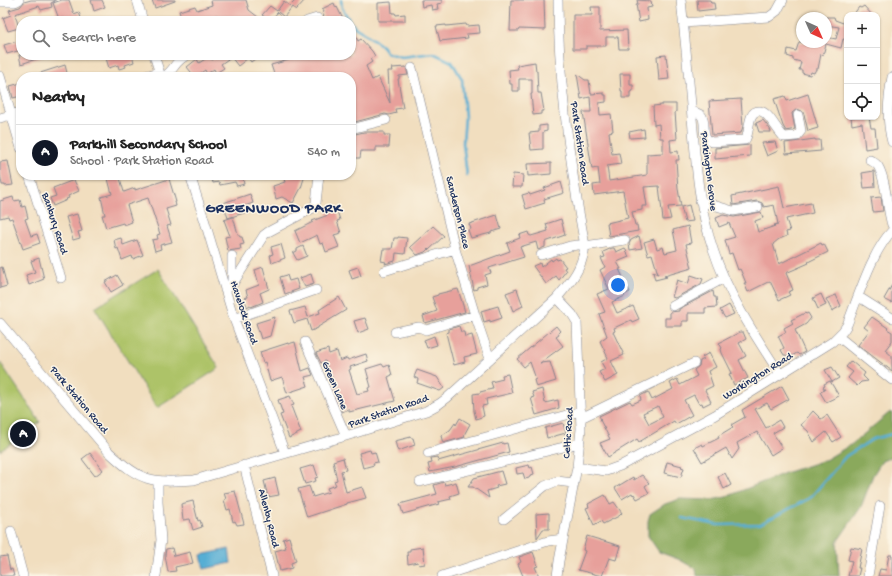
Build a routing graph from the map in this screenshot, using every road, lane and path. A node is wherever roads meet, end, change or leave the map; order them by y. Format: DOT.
graph roads {
  1 [pos="19,0"];
  2 [pos="137,0"];
  3 [pos="558,0"];
  4 [pos="681,0"];
  5 [pos="784,0"];
  6 [pos="0,2"];
  7 [pos="142,16"];
  8 [pos="683,23"];
  9 [pos="156,60"];
  10 [pos="179,60"];
  11 [pos="412,68"];
  12 [pos="160,72"];
  13 [pos="171,72"];
  14 [pos="0,76"];
  15 [pos="892,77"];
  16 [pos="691,111"];
  17 [pos="16,114"];
  18 [pos="12,115"];
  19 [pos="798,115"];
  20 [pos="0,118"];
  21 [pos="386,120"];
  22 [pos="356,128"];
  23 [pos="16,130"];
  24 [pos="892,142"];
  25 [pos="870,160"];
  26 [pos="30,180"];
  27 [pos="192,180"];
  28 [pos="318,180"];
  29 [pos="700,201"];
  30 [pos="758,207"];
  31 [pos="892,225"];
  32 [pos="892,231"];
  33 [pos="625,240"];
  34 [pos="585,245"];
  35 [pos="455,249"];
  36 [pos="541,254"];
  37 [pos="232,256"];
  38 [pos="384,271"];
  39 [pos="61,278"];
  40 [pos="724,278"];
  41 [pos="228,288"];
  42 [pos="316,290"];
  43 [pos="859,297"];
  44 [pos="557,298"];
  45 [pos="673,306"];
  46 [pos="475,315"];
  47 [pos="892,318"];
  48 [pos="234,319"];
  49 [pos="0,323"];
  50 [pos="396,332"];
  51 [pos="839,337"];
  52 [pos="305,342"];
  53 [pos="490,359"];
  54 [pos="694,363"];
  55 [pos="780,374"];
  56 [pos="892,380"];
  57 [pos="581,415"];
  58 [pos="346,436"];
  59 [pos="580,443"];
  60 [pos="286,453"];
  61 [pos="428,453"];
  62 [pos="244,465"];
  63 [pos="577,467"];
  64 [pos="158,481"];
  65 [pos="420,482"];
  66 [pos="573,483"];
  67 [pos="880,506"];
  68 [pos="504,519"];
  69 [pos="11,531"];
  70 [pos="563,538"];
  71 [pos="23,576"];
  72 [pos="156,576"];
  73 [pos="272,576"];
  74 [pos="442,576"];
  75 [pos="557,576"];
  76 [pos="868,576"];
  1 -- 6 [label="street"];
  2 -- 7 [label="street"];
  3 -- 34 [label="street, Park Station Road"];
  4 -- 8 [label="street, Parkington Grove"];
  5 -- 8 [label="street"];
  8 -- 16 [label="street, Parkington Grove"];
  9 -- 12 [label="street"];
  10 -- 13 [label="street"];
  11 -- 35 [label="street, Sanderson Place"];
  14 -- 18 [label="street"];
  15 -- 24 [label="street"];
  16 -- 19 [label="street"];
  16 -- 29 [label="street, Parkington Grove"];
  17 -- 18 [label="street"];
  18 -- 20 [label="street"];
  18 -- 23 [label="street"];
  21 -- 22 [label="street"];
  25 -- 31 [label="street"];
  26 -- 39 [label="street, Banbury Road"];
  27 -- 41 [label="street, Havelock Road"];
  28 -- 41 [label="street"];
  29 -- 30 [label="street"];
  29 -- 40 [label="street, Parkington Grove"];
  32 -- 43 [label="street, Workington Road"];
  33 -- 34 [label="street"];
  34 -- 36 [label="street"];
  34 -- 44 [label="street, Park Station Road"];
  35 -- 38 [label="street"];
  35 -- 46 [label="street, Sanderson Place"];
  37 -- 41 [label="street"];
  40 -- 45 [label="street"];
  40 -- 55 [label="street, Parkington Grove"];
  41 -- 48 [label="street, Havelock Road"];
  42 -- 48 [label="street"];
  43 -- 47 [label="street"];
  43 -- 51 [label="street, Workington Road"];
  44 -- 53 [label="street, Park Station Road"];
  44 -- 57 [label="street, Celtic Road"];
  46 -- 50 [label="street"];
  46 -- 53 [label="street, Sanderson Place"];
  48 -- 60 [label="street, Havelock Road"];
  49 -- 64 [label="street, Park Station Road"];
  51 -- 55 [label="street, Workington Road"];
  51 -- 56 [label="street"];
  52 -- 58 [label="street, Green Lane"];
  53 -- 58 [label="street, Park Station Road"];
  54 -- 57 [label="street"];
  55 -- 63 [label="street, Workington Road"];
  57 -- 59 [label="street, Celtic Road"];
  57 -- 61 [label="street"];
  58 -- 60 [label="street, Park Station Road"];
  59 -- 63 [label="street, Celtic Road"];
  59 -- 65 [label="street"];
  60 -- 62 [label="street, Park Station Road"];
  62 -- 64 [label="street, Park Station Road"];
  62 -- 73 [label="street, Allenby Road"];
  63 -- 66 [label="street, Celtic Road"];
  64 -- 72 [label="street"];
  66 -- 68 [label="street"];
  66 -- 70 [label="street, Celtic Road"];
  67 -- 76 [label="street"];
  69 -- 71 [label="street"];
  70 -- 74 [label="street"];
  70 -- 75 [label="street, Celtic Road"];
}
